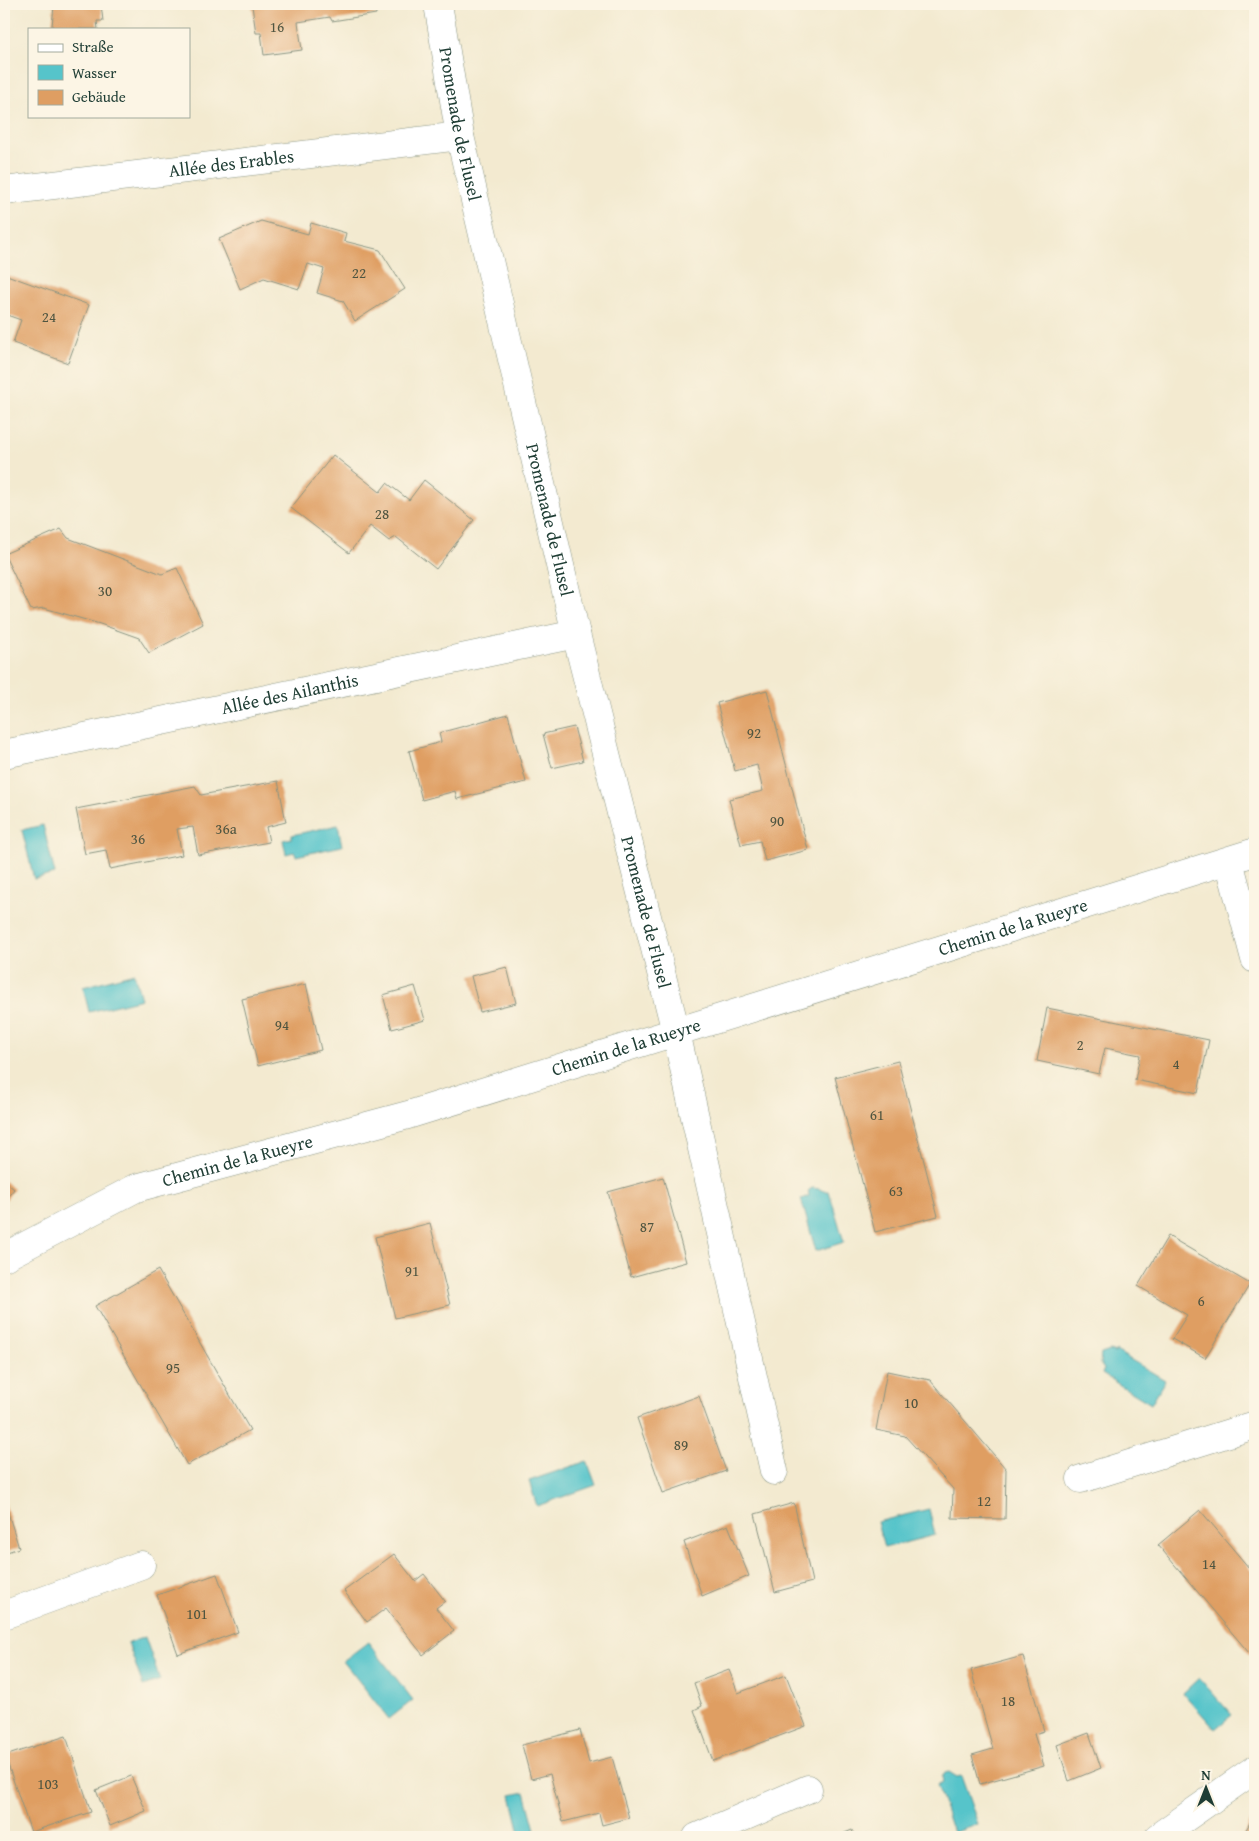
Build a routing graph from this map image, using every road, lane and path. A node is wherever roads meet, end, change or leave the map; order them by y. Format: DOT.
graph roads {
  1 [pos="438,4"];
  2 [pos="460,136"];
  3 [pos="4,191"];
  4 [pos="576,634"];
  5 [pos="4,754"];
  6 [pos="1255,852"];
  7 [pos="1229,861"];
  8 [pos="1255,959"];
  9 [pos="676,1032"];
  10 [pos="4,1257"];
  11 [pos="1255,1425"];
  12 [pos="774,1471"];
  13 [pos="1081,1479"];
  14 [pos="141,1565"];
  15 [pos="4,1616"];
  16 [pos="1255,1769"];
  17 [pos="808,1789"];
  18 [pos="697,1837"];
  19 [pos="1158,1837"];
  1 -- 2 [label="street, Promenade de Flusel"];
  2 -- 3 [label="street, Allée des Erables"];
  2 -- 4 [label="street, Promenade de Flusel"];
  4 -- 5 [label="street, Allée des Ailanthis"];
  4 -- 9 [label="street, Promenade de Flusel"];
  6 -- 7 [label="street, Chemin de la Rueyre"];
  7 -- 8 [label="street"];
  7 -- 9 [label="street, Chemin de la Rueyre"];
  9 -- 10 [label="street, Chemin de la Rueyre"];
  9 -- 12 [label="street, Promenade de Flusel"];
  11 -- 13 [label="street"];
  14 -- 15 [label="street"];
  16 -- 19 [label="street"];
  17 -- 18 [label="street"];
}
